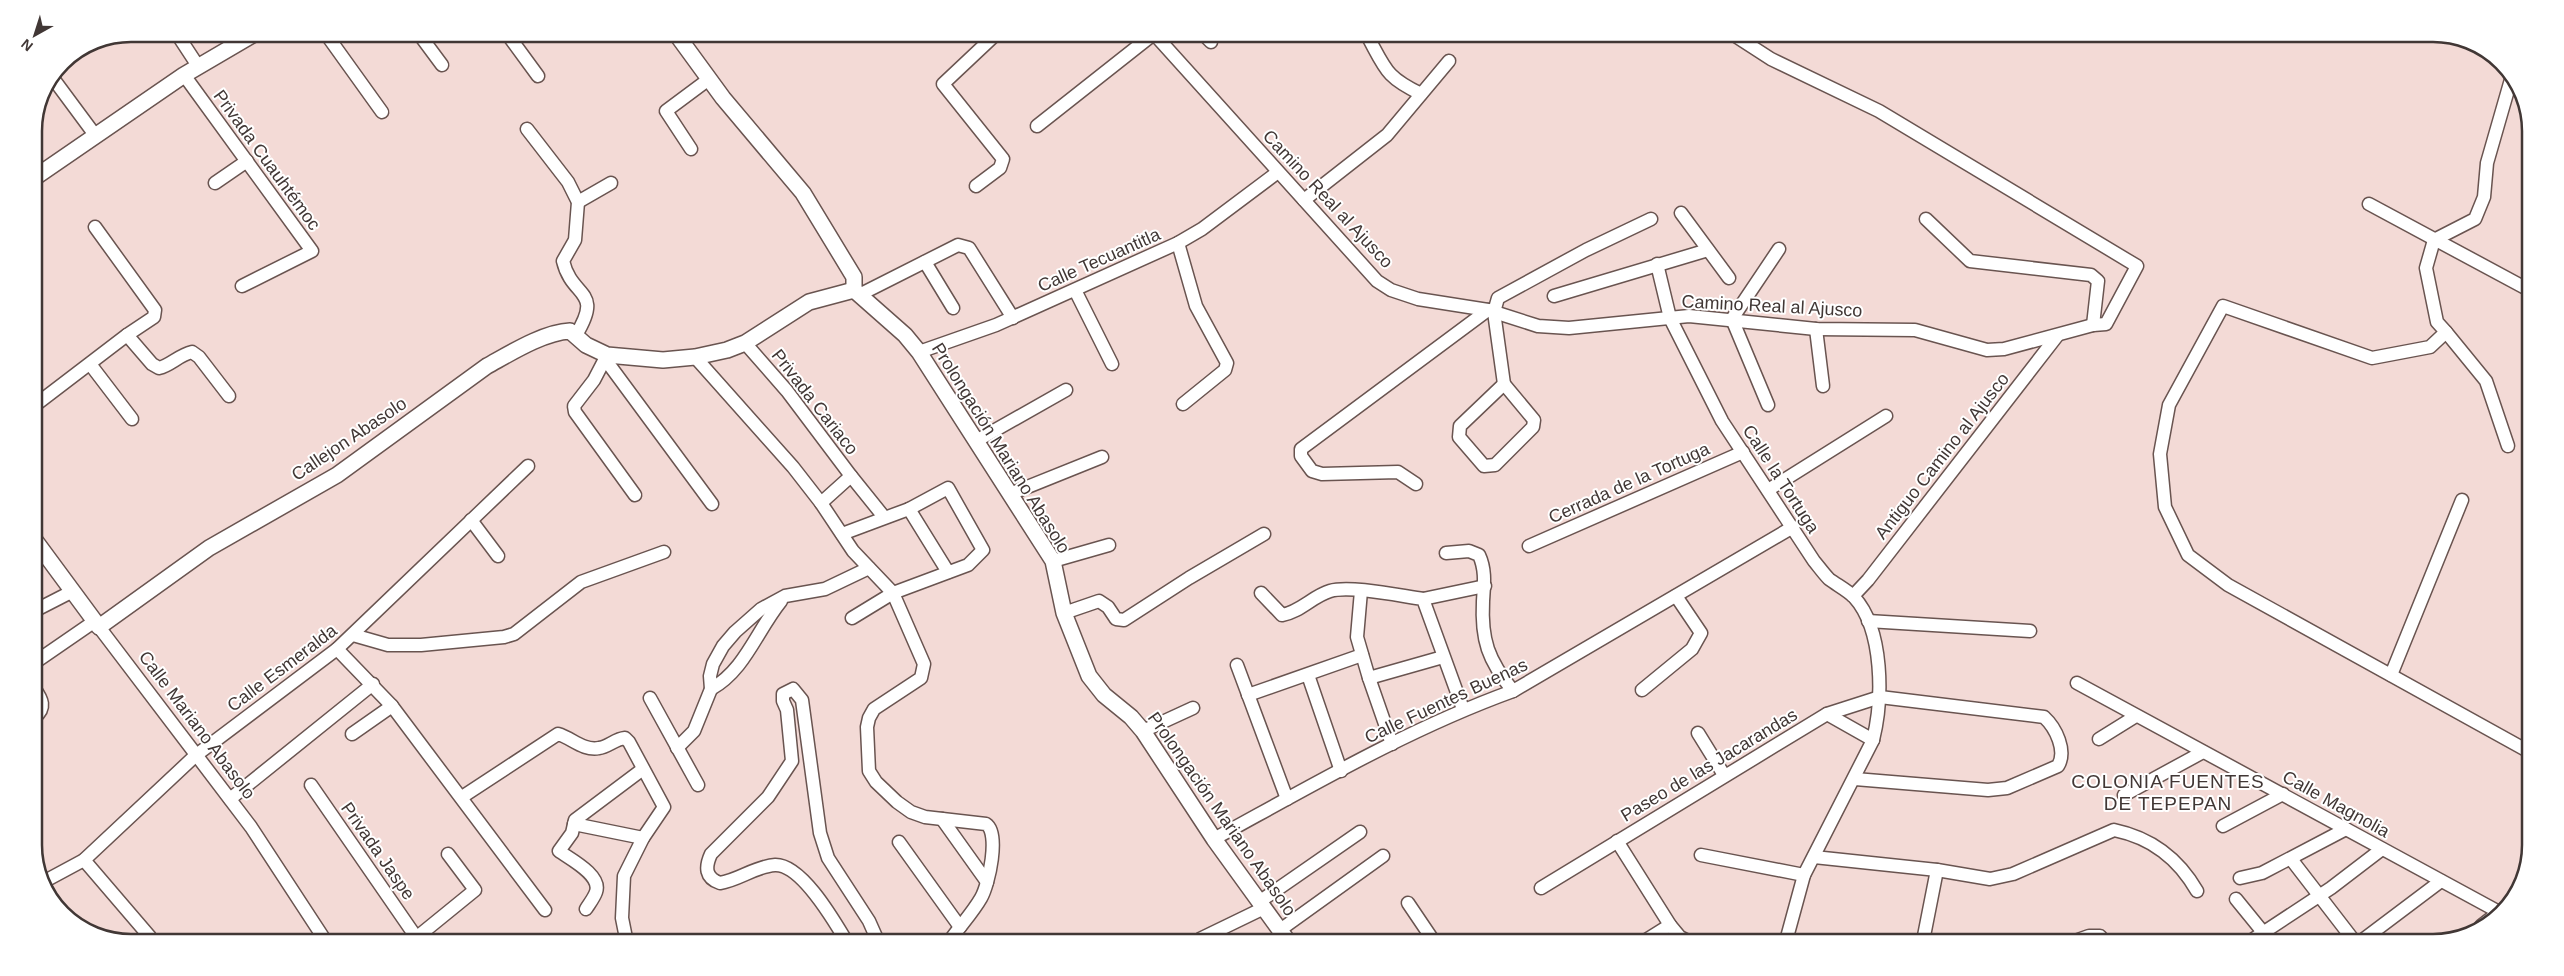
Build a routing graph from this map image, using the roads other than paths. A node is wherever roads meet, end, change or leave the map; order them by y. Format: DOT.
graph roads {
  1 [pos="182,42"];
  2 [pos="240,42"];
  3 [pos="332,42"];
  4 [pos="426,42"];
  5 [pos="513,42"];
  6 [pos="682,42"];
  7 [pos="988,42"];
  8 [pos="1152,42"];
  9 [pos="1162,42"];
  10 [pos="1371,42"];
  11 [pos="1744,42"];
  12 [pos="1449,61"];
  13 [pos="442,65"];
  14 [pos="198,66"];
  15 [pos="184,75"];
  16 [pos="538,76"];
  17 [pos="709,79"];
  18 [pos="57,84"];
  19 [pos="2509,86"];
  20 [pos="1421,94"];
  21 [pos="382,112"];
  22 [pos="1037,126"];
  23 [pos="526,129"];
  24 [pos="95,136"];
  25 [pos="691,150"];
  26 [pos="247,161"];
  27 [pos="42,172"];
  28 [pos="1278,172"];
  29 [pos="215,183"];
  30 [pos="611,183"];
  31 [pos="976,186"];
  32 [pos="1304,200"];
  33 [pos="578,202"];
  34 [pos="2369,204"];
  35 [pos="1681,213"];
  36 [pos="1651,218"];
  37 [pos="1926,219"];
  38 [pos="95,226"];
  39 [pos="2434,240"];
  40 [pos="1178,243"];
  41 [pos="1779,249"];
  42 [pos="1708,250"];
  43 [pos="925,262"];
  44 [pos="1657,264"];
  45 [pos="1729,278"];
  46 [pos="242,286"];
  47 [pos="2521,286"];
  48 [pos="1075,290"];
  49 [pos="857,292"];
  50 [pos="1554,296"];
  51 [pos="953,308"];
  52 [pos="1491,311"];
  53 [pos="1013,318"];
  54 [pos="1670,318"];
  55 [pos="1732,319"];
  56 [pos="2093,325"];
  57 [pos="1816,329"];
  58 [pos="2446,332"];
  59 [pos="576,334"];
  60 [pos="127,335"];
  61 [pos="2057,336"];
  62 [pos="745,343"];
  63 [pos="919,352"];
  64 [pos="606,357"];
  65 [pos="695,357"];
  66 [pos="90,364"];
  67 [pos="1112,364"];
  68 [pos="1504,384"];
  69 [pos="1823,386"];
  70 [pos="1066,390"];
  71 [pos="229,396"];
  72 [pos="42,400"];
  73 [pos="1183,404"];
  74 [pos="1768,405"];
  75 [pos="1886,416"];
  76 [pos="132,419"];
  77 [pos="976,441"];
  78 [pos="2508,446"];
  79 [pos="1743,452"];
  80 [pos="1102,457"];
  81 [pos="528,466"];
  82 [pos="851,476"];
  83 [pos="1416,484"];
  84 [pos="1768,490"];
  85 [pos="1010,494"];
  86 [pos="636,495"];
  87 [pos="2462,500"];
  88 [pos="821,503"];
  89 [pos="712,504"];
  90 [pos="909,509"];
  91 [pos="884,517"];
  92 [pos="471,520"];
  93 [pos="1793,527"];
  94 [pos="842,534"];
  95 [pos="1264,534"];
  96 [pos="1108,546"];
  97 [pos="1529,546"];
  98 [pos="43,551"];
  99 [pos="664,552"];
  100 [pos="1446,553"];
  101 [pos="498,556"];
  102 [pos="1053,562"];
  103 [pos="869,568"];
  104 [pos="948,572"];
  105 [pos="1485,586"];
  106 [pos="72,591"];
  107 [pos="1361,591"];
  108 [pos="893,592"];
  109 [pos="1261,593"];
  110 [pos="785,596"];
  111 [pos="1676,596"];
  112 [pos="1853,596"];
  113 [pos="1423,598"];
  114 [pos="43,606"];
  115 [pos="1064,613"];
  116 [pos="852,618"];
  117 [pos="1868,621"];
  118 [pos="97,624"];
  119 [pos="2030,631"];
  120 [pos="354,635"];
  121 [pos="338,649"];
  122 [pos="1362,655"];
  123 [pos="1443,657"];
  124 [pos="43,658"];
  125 [pos="1237,665"];
  126 [pos="1308,676"];
  127 [pos="2391,676"];
  128 [pos="1369,678"];
  129 [pos="2077,683"];
  130 [pos="373,684"];
  131 [pos="710,690"];
  132 [pos="1642,690"];
  133 [pos="1513,691"];
  134 [pos="1248,695"];
  135 [pos="1880,697"];
  136 [pos="650,698"];
  137 [pos="392,706"];
  138 [pos="1193,708"];
  139 [pos="1463,709"];
  140 [pos="1827,714"];
  141 [pos="2136,716"];
  142 [pos="1143,730"];
  143 [pos="352,734"];
  144 [pos="1698,734"];
  145 [pos="2099,739"];
  146 [pos="1873,740"];
  147 [pos="1392,744"];
  148 [pos="677,748"];
  149 [pos="2522,748"];
  150 [pos="2203,752"];
  151 [pos="195,756"];
  152 [pos="643,769"];
  153 [pos="1341,771"];
  154 [pos="1724,776"];
  155 [pos="1855,779"];
  156 [pos="311,785"];
  157 [pos="698,785"];
  158 [pos="2282,794"];
  159 [pos="2124,795"];
  160 [pos="462,797"];
  161 [pos="230,798"];
  162 [pos="1287,799"];
  163 [pos="942,819"];
  164 [pos="574,824"];
  165 [pos="2223,826"];
  166 [pos="2346,828"];
  167 [pos="1360,832"];
  168 [pos="643,838"];
  169 [pos="1214,839"];
  170 [pos="1617,841"];
  171 [pos="899,842"];
  172 [pos="2382,849"];
  173 [pos="448,854"];
  174 [pos="1701,855"];
  175 [pos="1384,856"];
  176 [pos="1814,857"];
  177 [pos="2291,859"];
  178 [pos="84,860"];
  179 [pos="1937,870"];
  180 [pos="1804,875"];
  181 [pos="48,876"];
  182 [pos="2240,878"];
  183 [pos="2441,881"];
  184 [pos="987,882"];
  185 [pos="1541,888"];
  186 [pos="2197,891"];
  187 [pos="2319,896"];
  188 [pos="2236,899"];
  189 [pos="1408,903"];
  190 [pos="1262,905"];
  191 [pos="586,909"];
  192 [pos="2493,909"];
  193 [pos="546,910"];
  194 [pos="1670,925"];
  195 [pos="960,927"];
  196 [pos="147,934"];
  197 [pos="320,934"];
  198 [pos="414,934"];
  199 [pos="420,934"];
  200 [pos="625,934"];
  201 [pos="842,934"];
  202 [pos="875,934"];
  203 [pos="955,934"];
  204 [pos="1211,934"];
  205 [pos="1282,934"];
  206 [pos="1284,934"];
  207 [pos="1429,934"];
  208 [pos="1656,934"];
  209 [pos="1678,934"];
  210 [pos="1788,934"];
  211 [pos="1924,934"];
  212 [pos="2265,934"];
  213 [pos="2271,934"];
  214 [pos="2349,934"];
  215 [pos="2371,934"];
  1 -- 14 [label="street"];
  2 -- 14 [label="street"];
  3 -- 21 [label="street"];
  4 -- 13 [label="street"];
  5 -- 16 [label="street"];
  6 -- 17 [label="street"];
  7 -- 31 [label="street"];
  8 -- 22 [label="street"];
  9 -- 28 [label="street, Camino Real al Ajusco"];
  10 -- 20 [label="street"];
  11 -- 56 [label="street, Camino Real al Ajusco"];
  12 -- 20 [label="street"];
  14 -- 15 [label="street"];
  15 -- 24 [label="street"];
  15 -- 26 [label="street, Privada Cuauhtémoc"];
  17 -- 25 [label="street"];
  17 -- 49 [label="street"];
  18 -- 24 [label="street"];
  19 -- 39 [label="street"];
  20 -- 32 [label="street"];
  23 -- 33 [label="street"];
  24 -- 27 [label="street"];
  26 -- 29 [label="street"];
  26 -- 46 [label="street, Privada Cuauhtémoc"];
  28 -- 32 [label="street, Camino Real al Ajusco"];
  28 -- 40 [label="street, Calle Tecuantitla"];
  30 -- 33 [label="street"];
  32 -- 52 [label="street, Camino Real al Ajusco"];
  33 -- 59 [label="street"];
  34 -- 39 [label="street"];
  35 -- 42 [label="street"];
  36 -- 52 [label="street"];
  37 -- 56 [label="street"];
  38 -- 60 [label="street"];
  39 -- 47 [label="street"];
  39 -- 58 [label="street"];
  40 -- 48 [label="street, Calle Tecuantitla"];
  40 -- 73 [label="street"];
  41 -- 55 [label="street"];
  42 -- 44 [label="street"];
  42 -- 45 [label="street"];
  43 -- 49 [label="street"];
  43 -- 51 [label="street"];
  43 -- 53 [label="street"];
  44 -- 50 [label="street"];
  44 -- 54 [label="street, Calle la Tortuga"];
  48 -- 53 [label="street, Calle Tecuantitla"];
  48 -- 67 [label="street"];
  49 -- 62 [label="street"];
  49 -- 63 [label="street, Prolongación Mariano Abasolo"];
  52 -- 54 [label="street, Camino Real al Ajusco"];
  52 -- 68 [label="street"];
  52 -- 83 [label="street"];
  53 -- 63 [label="street, Calle Tecuantitla"];
  54 -- 55 [label="street, Camino Real al Ajusco"];
  54 -- 79 [label="street, Calle la Tortuga"];
  55 -- 57 [label="street, Camino Real al Ajusco"];
  55 -- 74 [label="street"];
  56 -- 61 [label="street, Camino Real al Ajusco"];
  57 -- 61 [label="street, Camino Real al Ajusco"];
  57 -- 69 [label="street"];
  58 -- 78 [label="street"];
  58 -- 127 [label="street"];
  59 -- 64 [label="street"];
  59 -- 118 [label="street, Callejon Abasolo"];
  60 -- 66 [label="street"];
  60 -- 71 [label="street"];
  61 -- 112 [label="street, Antiguo Camino al Ajusco"];
  62 -- 65 [label="street"];
  62 -- 82 [label="street, Privada Cariaco"];
  63 -- 77 [label="street, Prolongación Mariano Abasolo"];
  64 -- 65 [label="street"];
  64 -- 86 [label="street"];
  64 -- 89 [label="street"];
  65 -- 88 [label="street"];
  66 -- 72 [label="street"];
  66 -- 76 [label="street"];
  68 -- 68 [label="street"];
  70 -- 77 [label="street"];
  75 -- 84 [label="street"];
  77 -- 85 [label="street, Prolongación Mariano Abasolo"];
  79 -- 84 [label="street, Calle la Tortuga"];
  79 -- 97 [label="street, Cerrada de la Tortuga"];
  80 -- 85 [label="street"];
  81 -- 92 [label="street, Calle Esmeralda"];
  82 -- 88 [label="street, Privada Cariaco"];
  82 -- 91 [label="street"];
  84 -- 93 [label="street, Calle la Tortuga"];
  85 -- 102 [label="street, Prolongación Mariano Abasolo"];
  87 -- 127 [label="street"];
  88 -- 94 [label="street"];
  90 -- 91 [label="street"];
  90 -- 104 [label="street"];
  90 -- 104 [label="street"];
  91 -- 94 [label="street"];
  92 -- 101 [label="street"];
  92 -- 120 [label="street, Calle Esmeralda"];
  93 -- 111 [label="street, Calle Fuentes Buenas"];
  93 -- 112 [label="street, Calle la Tortuga"];
  94 -- 103 [label="street"];
  95 -- 115 [label="street"];
  96 -- 102 [label="street"];
  98 -- 106 [label="street, Calle Mariano Abasolo"];
  99 -- 120 [label="street"];
  100 -- 105 [label="street"];
  102 -- 115 [label="street, Prolongación Mariano Abasolo"];
  103 -- 108 [label="street"];
  103 -- 110 [label="street"];
  104 -- 108 [label="street"];
  105 -- 113 [label="street"];
  105 -- 133 [label="street"];
  106 -- 114 [label="street"];
  106 -- 118 [label="street, Calle Mariano Abasolo"];
  107 -- 109 [label="street"];
  107 -- 113 [label="street"];
  107 -- 122 [label="street"];
  108 -- 116 [label="street"];
  108 -- 163 [label="street"];
  110 -- 131 [label="street"];
  110 -- 131 [label="street"];
  111 -- 132 [label="street"];
  111 -- 133 [label="street, Calle Fuentes Buenas"];
  112 -- 117 [label="street, Calle la Tortuga"];
  113 -- 123 [label="street"];
  115 -- 142 [label="street, Prolongación Mariano Abasolo"];
  117 -- 119 [label="street"];
  117 -- 135 [label="street, Calle la Tortuga"];
  118 -- 124 [label="street"];
  118 -- 151 [label="street, Calle Mariano Abasolo"];
  120 -- 121 [label="street, Calle Esmeralda"];
  121 -- 130 [label="street"];
  121 -- 151 [label="street, Calle Esmeralda"];
  122 -- 126 [label="street"];
  122 -- 128 [label="street"];
  123 -- 128 [label="street"];
  123 -- 139 [label="street"];
  125 -- 134 [label="street"];
  126 -- 134 [label="street"];
  126 -- 153 [label="street"];
  127 -- 149 [label="street"];
  128 -- 147 [label="street"];
  129 -- 141 [label="street, Calle Magnolia"];
  130 -- 137 [label="street"];
  130 -- 161 [label="street"];
  131 -- 148 [label="street"];
  133 -- 139 [label="street, Calle Fuentes Buenas"];
  134 -- 162 [label="street"];
  135 -- 140 [label="street, Paseo de las Jacarandas"];
  135 -- 146 [label="street, Calle la Tortuga"];
  135 -- 155 [label="street"];
  136 -- 148 [label="street"];
  137 -- 143 [label="street"];
  137 -- 160 [label="street"];
  138 -- 142 [label="street"];
  139 -- 147 [label="street, Calle Fuentes Buenas"];
  140 -- 146 [label="street"];
  140 -- 154 [label="street, Paseo de las Jacarandas"];
  141 -- 145 [label="street"];
  141 -- 150 [label="street, Calle Magnolia"];
  142 -- 169 [label="street, Prolongación Mariano Abasolo"];
  144 -- 154 [label="street"];
  146 -- 155 [label="street, Calle la Tortuga"];
  147 -- 153 [label="street, Calle Fuentes Buenas"];
  148 -- 157 [label="street"];
  150 -- 158 [label="street, Calle Magnolia"];
  150 -- 159 [label="street"];
  151 -- 161 [label="street, Calle Mariano Abasolo"];
  151 -- 178 [label="street, Calle Esmeralda"];
  152 -- 160 [label="street"];
  152 -- 164 [label="street"];
  152 -- 168 [label="street"];
  153 -- 162 [label="street, Calle Fuentes Buenas"];
  154 -- 170 [label="street, Paseo de las Jacarandas"];
  155 -- 176 [label="street, Calle la Tortuga"];
  156 -- 198 [label="street, Privada Jaspe"];
  158 -- 165 [label="street"];
  158 -- 166 [label="street, Calle Magnolia"];
  160 -- 193 [label="street"];
  161 -- 197 [label="street, Calle Mariano Abasolo"];
  162 -- 169 [label="street, Calle Fuentes Buenas"];
  163 -- 184 [label="street"];
  163 -- 184 [label="street"];
  164 -- 168 [label="street"];
  164 -- 191 [label="street"];
  166 -- 172 [label="street, Calle Magnolia"];
  166 -- 177 [label="street"];
  167 -- 190 [label="street"];
  168 -- 200 [label="street"];
  169 -- 190 [label="street, Prolongación Mariano Abasolo"];
  170 -- 185 [label="street"];
  170 -- 194 [label="street, Paseo de las Jacarandas"];
  171 -- 195 [label="street"];
  172 -- 183 [label="street, Calle Magnolia"];
  172 -- 187 [label="street"];
  173 -- 199 [label="street"];
  174 -- 180 [label="street"];
  175 -- 206 [label="street"];
  176 -- 179 [label="street"];
  176 -- 180 [label="street, Calle la Tortuga"];
  177 -- 182 [label="street"];
  177 -- 187 [label="street"];
  178 -- 181 [label="street, Calle Esmeralda"];
  178 -- 196 [label="street"];
  179 -- 186 [label="street"];
  179 -- 211 [label="street"];
  180 -- 210 [label="street, Calle la Tortuga"];
  183 -- 192 [label="street, Calle Magnolia"];
  183 -- 215 [label="street"];
  184 -- 195 [label="street"];
  187 -- 213 [label="street"];
  187 -- 214 [label="street"];
  188 -- 212 [label="street"];
  189 -- 207 [label="street"];
  190 -- 204 [label="street"];
  190 -- 205 [label="street, Prolongación Mariano Abasolo"];
  194 -- 208 [label="street"];
  194 -- 209 [label="street, Paseo de las Jacarandas"];
  195 -- 203 [label="street"];
  201 -- 202 [label="street"];
}
